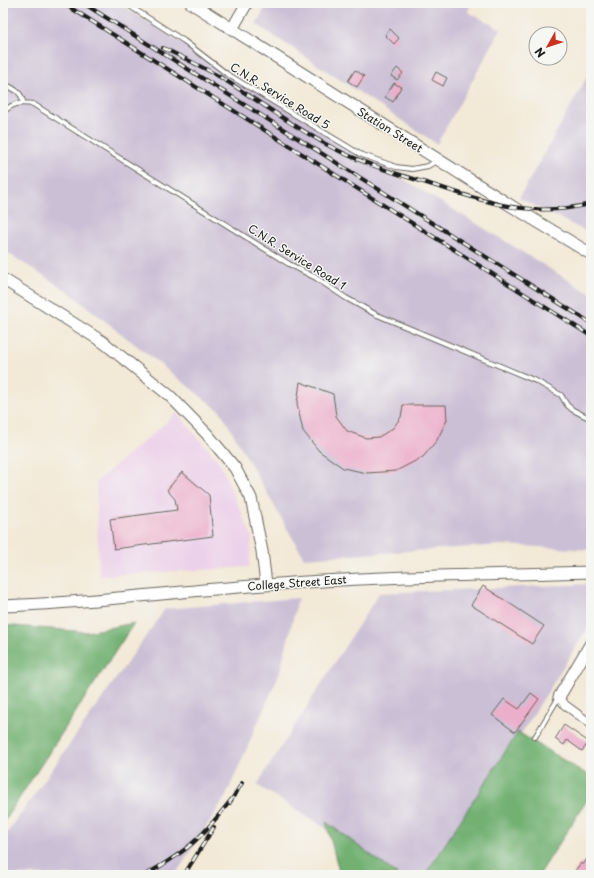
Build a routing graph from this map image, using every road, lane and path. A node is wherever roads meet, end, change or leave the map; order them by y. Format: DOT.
graph roads {
  1 [pos="125,3"];
  2 [pos="191,3"];
  3 [pos="247,3"];
  4 [pos="232,29"];
  5 [pos="3,83"];
  6 [pos="23,102"];
  7 [pos="3,113"];
  8 [pos="438,160"];
  9 [pos="591,254"];
  10 [pos="3,279"];
  11 [pos="591,419"];
  12 [pos="591,572"];
  13 [pos="266,584"];
  14 [pos="3,606"];
  15 [pos="591,643"];
  16 [pos="559,697"];
  17 [pos="591,724"];
  18 [pos="534,737"];
  1 -- 8 [label="lane, C.N.R. Service Road 5"];
  2 -- 4 [label="street, Station Street"];
  3 -- 4 [label="street"];
  4 -- 8 [label="street, Station Street"];
  5 -- 6 [label="lane"];
  6 -- 7 [label="lane"];
  6 -- 11 [label="lane, C.N.R. Service Road 1"];
  8 -- 9 [label="street, Station Street"];
  10 -- 13 [label="street"];
  12 -- 13 [label="street, College Street East"];
  13 -- 14 [label="street, College Street East"];
  15 -- 16 [label="street"];
  16 -- 17 [label="street"];
  16 -- 18 [label="lane"];
}
